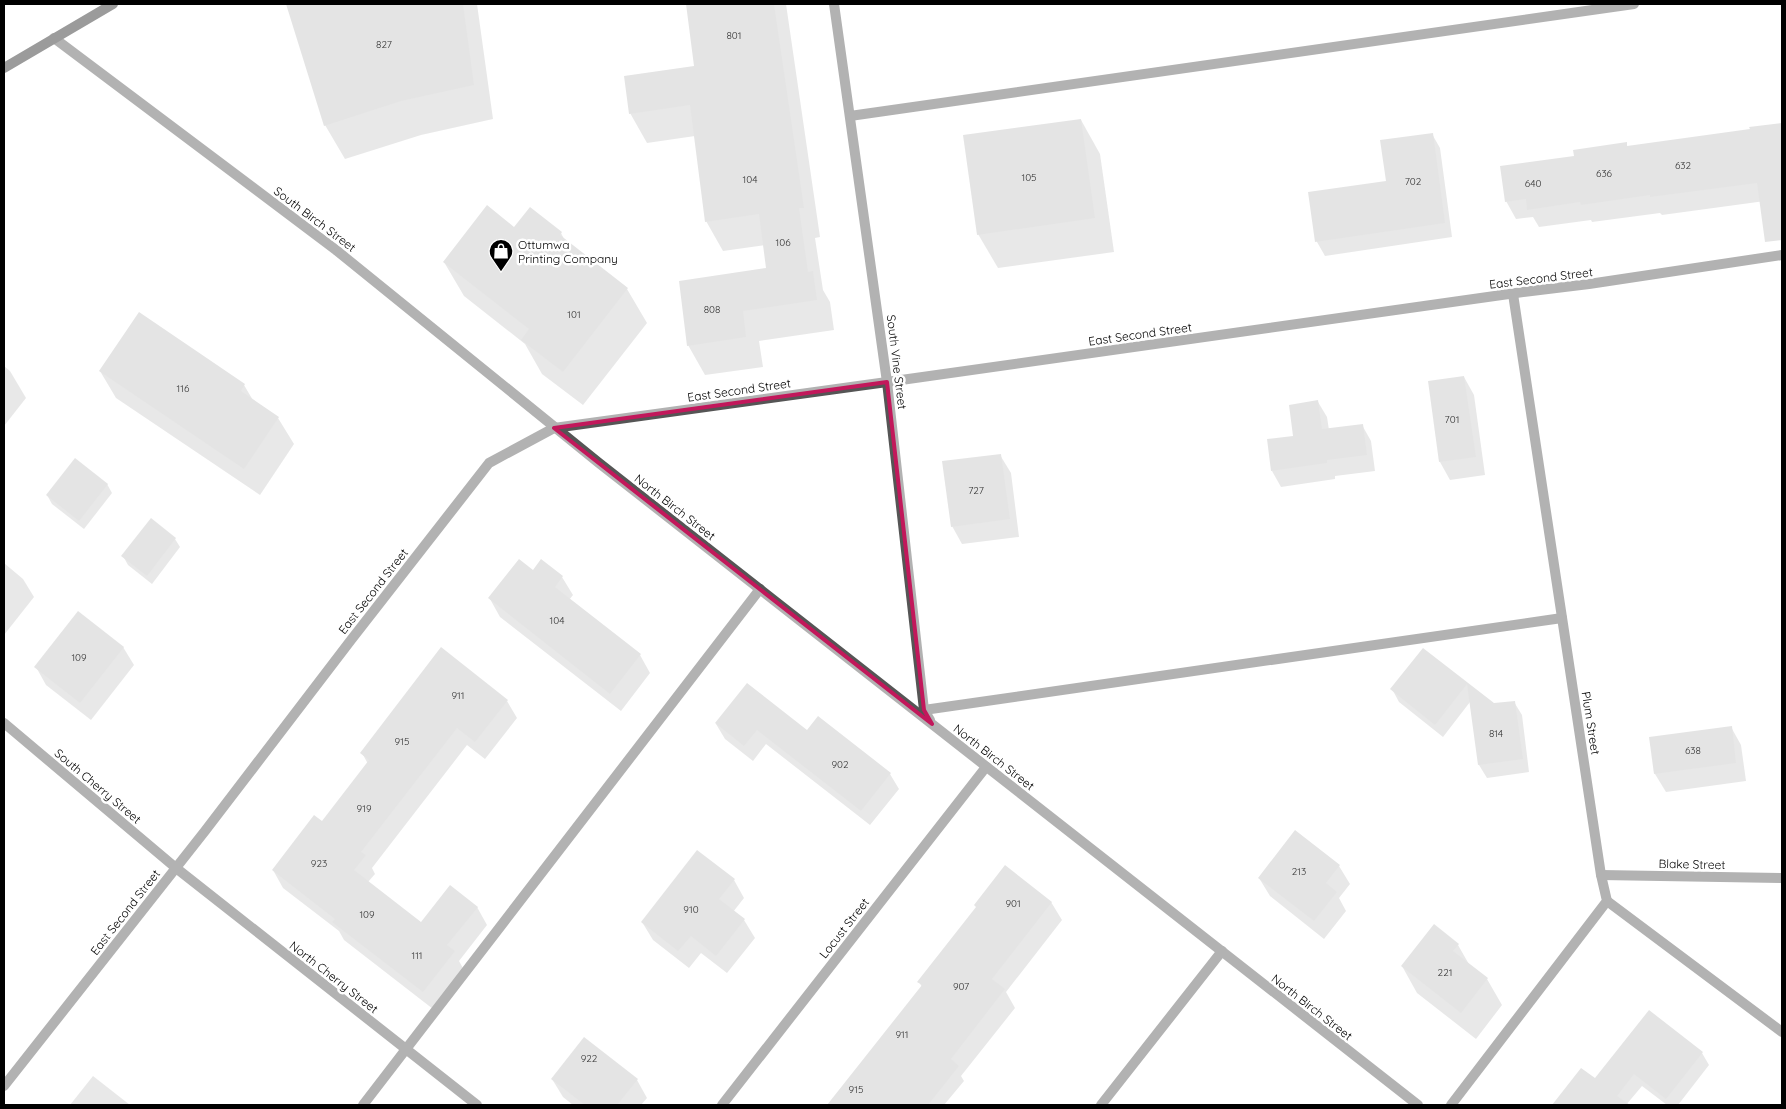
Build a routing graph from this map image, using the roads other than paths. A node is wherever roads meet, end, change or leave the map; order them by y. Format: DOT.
graph roads {
  1 [pos="112,4"];
  2 [pos="834,4"];
  3 [pos="1634,4"];
  4 [pos="54,38"];
  5 [pos="4,68"];
  6 [pos="850,116"];
  7 [pos="1782,255"];
  8 [pos="1514,294"];
  9 [pos="887,382"];
  10 [pos="554,428"];
  11 [pos="760,589"];
  12 [pos="1562,618"];
  13 [pos="924,710"];
  14 [pos="4,723"];
  15 [pos="932,724"];
  16 [pos="986,767"];
  17 [pos="176,868"];
  18 [pos="1601,875"];
  19 [pos="1782,878"];
  20 [pos="1607,901"];
  21 [pos="1222,951"];
  22 [pos="1782,1032"];
  23 [pos="407,1050"];
  24 [pos="4,1086"];
  25 [pos="363,1105"];
  26 [pos="477,1105"];
  27 [pos="722,1105"];
  28 [pos="1101,1105"];
  29 [pos="1418,1105"];
  30 [pos="1450,1105"];
  1 -- 4 [label="main road"];
  2 -- 6 [label="street, South Vine Street"];
  3 -- 6 [label="street"];
  4 -- 5 [label="main road"];
  4 -- 10 [label="street, South Birch Street"];
  6 -- 9 [label="street, South Vine Street"];
  7 -- 8 [label="street, East Second Street"];
  8 -- 9 [label="street, East Second Street"];
  8 -- 12 [label="street, Plum Street"];
  9 -- 10 [label="street, East Second Street"];
  9 -- 13 [label="street, South Vine Street"];
  10 -- 11 [label="street, North Birch Street"];
  10 -- 17 [label="street, East Second Street"];
  11 -- 15 [label="street, North Birch Street"];
  11 -- 23 [label="street"];
  12 -- 13 [label="street"];
  12 -- 18 [label="street, Plum Street"];
  13 -- 15 [label="street, South Vine Street"];
  14 -- 17 [label="street, South Cherry Street"];
  15 -- 16 [label="street, North Birch Street"];
  16 -- 21 [label="street, North Birch Street"];
  16 -- 27 [label="street, Locust Street"];
  17 -- 23 [label="street, North Cherry Street"];
  17 -- 24 [label="street, East Second Street"];
  18 -- 19 [label="street, Blake Street"];
  18 -- 20 [label="street, Plum Street"];
  20 -- 22 [label="street"];
  20 -- 30 [label="street"];
  21 -- 28 [label="street"];
  21 -- 29 [label="street, North Birch Street"];
  23 -- 25 [label="street"];
  23 -- 26 [label="street, North Cherry Street"];
}
